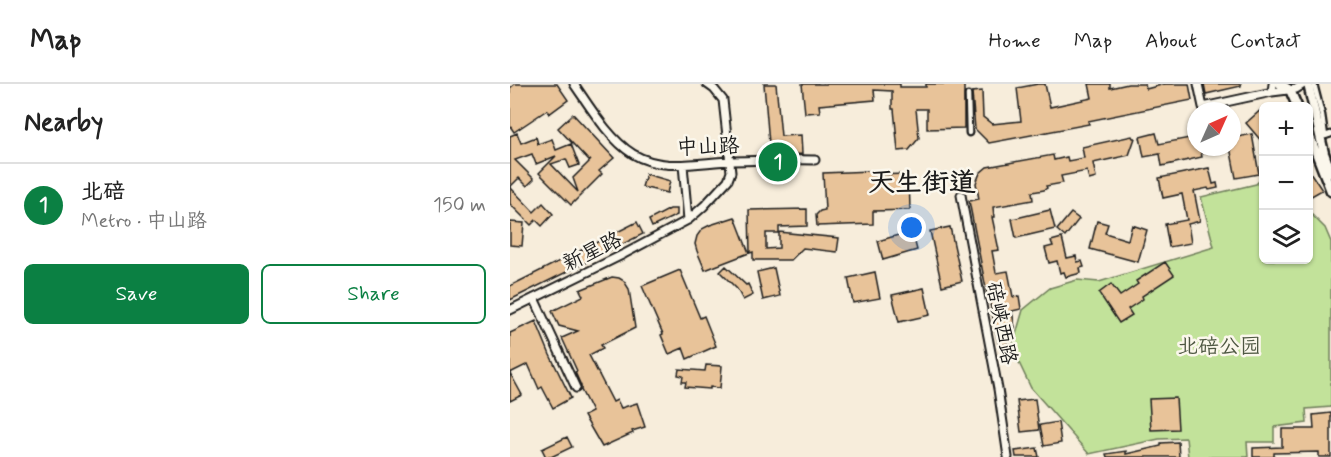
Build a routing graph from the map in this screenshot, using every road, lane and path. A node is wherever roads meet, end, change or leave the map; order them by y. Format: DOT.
graph roads {
  1 [pos="574,84"];
  2 [pos="707,84"];
  3 [pos="1198,84"];
  4 [pos="1280,84"];
  5 [pos="1306,84"];
  6 [pos="1314,84"];
  7 [pos="1273,88"];
  8 [pos="1290,90"];
  9 [pos="968,95"];
  10 [pos="1296,102"];
  11 [pos="1312,102"];
  12 [pos="1313,105"];
  13 [pos="969,132"];
  14 [pos="1331,134"];
  15 [pos="1313,145"];
  16 [pos="811,160"];
  17 [pos="730,161"];
  18 [pos="683,165"];
  19 [pos="1331,174"];
  20 [pos="1331,191"];
  21 [pos="961,195"];
  22 [pos="688,220"];
  23 [pos="534,298"];
  24 [pos="510,310"];
  25 [pos="576,388"];
  26 [pos="1008,457"];
  1 -- 18 [label="street, 中山路"];
  2 -- 17 [label="street"];
  3 -- 7 [label="street"];
  4 -- 8 [label="street"];
  5 -- 8 [label="street"];
  5 -- 11 [label="street"];
  6 -- 14 [label="street"];
  7 -- 8 [label="street"];
  8 -- 10 [label="street"];
  9 -- 13 [label="street"];
  12 -- 19 [label="street"];
  15 -- 20 [label="street"];
  16 -- 17 [label="street, 中山路"];
  17 -- 18 [label="street, 中山路"];
  17 -- 22 [label="street, 新星路"];
  18 -- 22 [label="street"];
  21 -- 26 [label="street, 碚峡西路"];
  22 -- 23 [label="street, 新星路"];
  23 -- 24 [label="street, 新星路"];
  23 -- 25 [label="street"];
}
